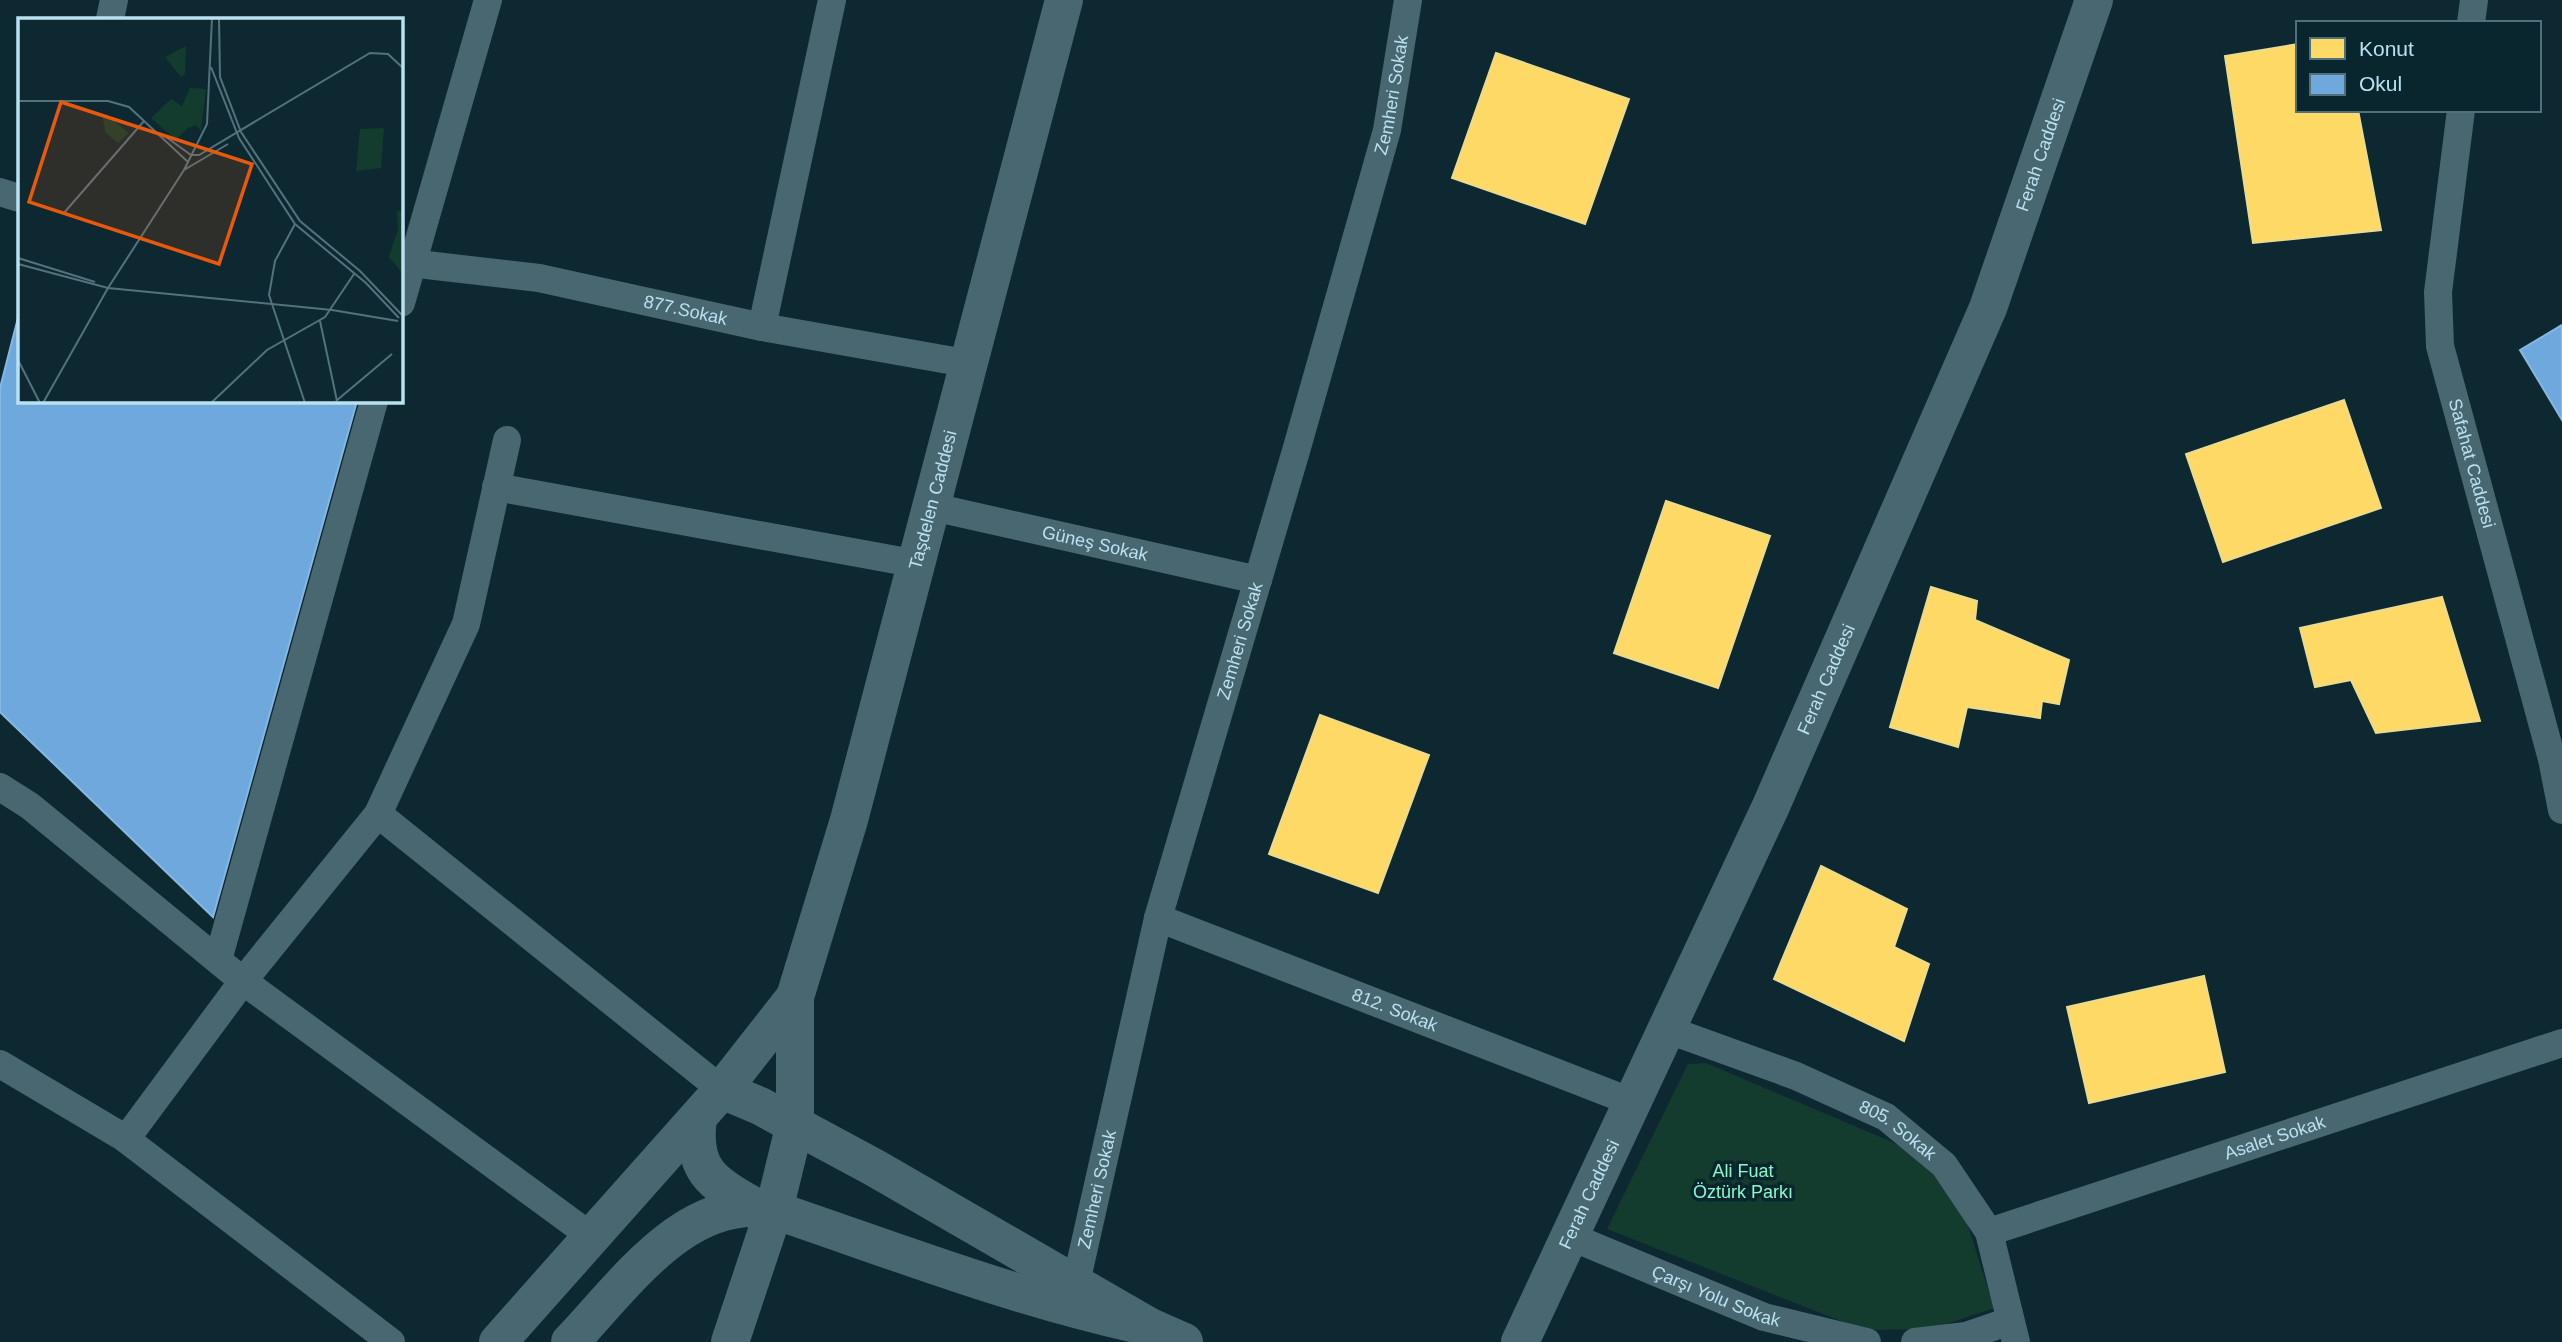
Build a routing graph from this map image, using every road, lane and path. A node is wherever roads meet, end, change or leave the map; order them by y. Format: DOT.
graph roads {
  1 [pos="114,0"];
  2 [pos="488,0"];
  3 [pos="832,0"];
  4 [pos="1064,0"];
  5 [pos="1408,0"];
  6 [pos="2094,0"];
  7 [pos="2474,0"];
  8 [pos="110,18"];
  9 [pos="2472,21"];
  10 [pos="2460,112"];
  11 [pos="0,192"];
  12 [pos="18,198"];
  13 [pos="406,263"];
  14 [pos="402,295"];
  15 [pos="762,327"];
  16 [pos="971,364"];
  17 [pos="374,402"];
  18 [pos="507,440"];
  19 [pos="496,487"];
  20 [pos="933,507"];
  21 [pos="918,564"];
  22 [pos="1258,580"];
  23 [pos="0,787"];
  24 [pos="2562,810"];
  25 [pos="377,814"];
  26 [pos="1158,918"];
  27 [pos="218,960"];
  28 [pos="243,981"];
  29 [pos="795,997"];
  30 [pos="1666,1029"];
  31 [pos="2562,1043"];
  32 [pos="0,1064"];
  33 [pos="1632,1102"];
  34 [pos="710,1104"];
  35 [pos="795,1124"];
  36 [pos="126,1139"];
  37 [pos="763,1208"];
  38 [pos="1989,1232"];
  39 [pos="1569,1236"];
  40 [pos="592,1237"];
  41 [pos="1076,1283"];
  42 [pos="1150,1327"];
  43 [pos="2013,1331"];
  44 [pos="391,1342"];
  45 [pos="498,1342"];
  46 [pos="570,1342"];
  47 [pos="730,1342"];
  48 [pos="1184,1342"];
  49 [pos="1520,1342"];
  50 [pos="1867,1342"];
  51 [pos="1915,1342"];
  1 -- 8 [label="street"];
  2 -- 13 [label="street"];
  3 -- 15 [label="street"];
  4 -- 16 [label="main road, Taşdelen Caddesi"];
  5 -- 22 [label="street, Zemheri Sokak"];
  6 -- 30 [label="main road, Ferah Caddesi"];
  7 -- 9 [label="street"];
  10 -- 24 [label="street, Safahat Caddesi"];
  11 -- 12 [label="street"];
  13 -- 14 [label="street"];
  13 -- 15 [label="street, 877.Sokak"];
  15 -- 16 [label="street, 877.Sokak"];
  16 -- 20 [label="main road, Taşdelen Caddesi"];
  17 -- 27 [label="street"];
  18 -- 19 [label="street"];
  19 -- 21 [label="street"];
  19 -- 25 [label="street"];
  20 -- 21 [label="main road, Taşdelen Caddesi"];
  20 -- 22 [label="street, Güneş Sokak"];
  21 -- 29 [label="main road, Taşdelen Caddesi"];
  22 -- 26 [label="street, Zemheri Sokak"];
  23 -- 27 [label="street"];
  25 -- 28 [label="street"];
  25 -- 34 [label="street"];
  26 -- 33 [label="street, 812. Sokak"];
  26 -- 41 [label="street, Zemheri Sokak"];
  27 -- 28 [label="street"];
  28 -- 36 [label="street"];
  28 -- 40 [label="street"];
  29 -- 34 [label="main road"];
  29 -- 35 [label="main road"];
  30 -- 33 [label="main road, Ferah Caddesi"];
  30 -- 38 [label="street, 805. Sokak"];
  31 -- 38 [label="street, Asalet Sokak"];
  32 -- 36 [label="street"];
  33 -- 39 [label="main road, Ferah Caddesi"];
  34 -- 35 [label="main road"];
  34 -- 37 [label="main road"];
  34 -- 40 [label="main road"];
  35 -- 37 [label="main road"];
  35 -- 41 [label="main road"];
  36 -- 44 [label="street"];
  37 -- 42 [label="main road"];
  37 -- 46 [label="main road"];
  37 -- 47 [label="main road"];
  38 -- 43 [label="street, 805. Sokak"];
  39 -- 49 [label="main road, Ferah Caddesi"];
  39 -- 50 [label="street, Çarşı Yolu Sokak"];
  40 -- 45 [label="main road"];
  41 -- 42 [label="main road"];
  42 -- 48 [label="main road"];
  43 -- 51 [label="street"];
}
